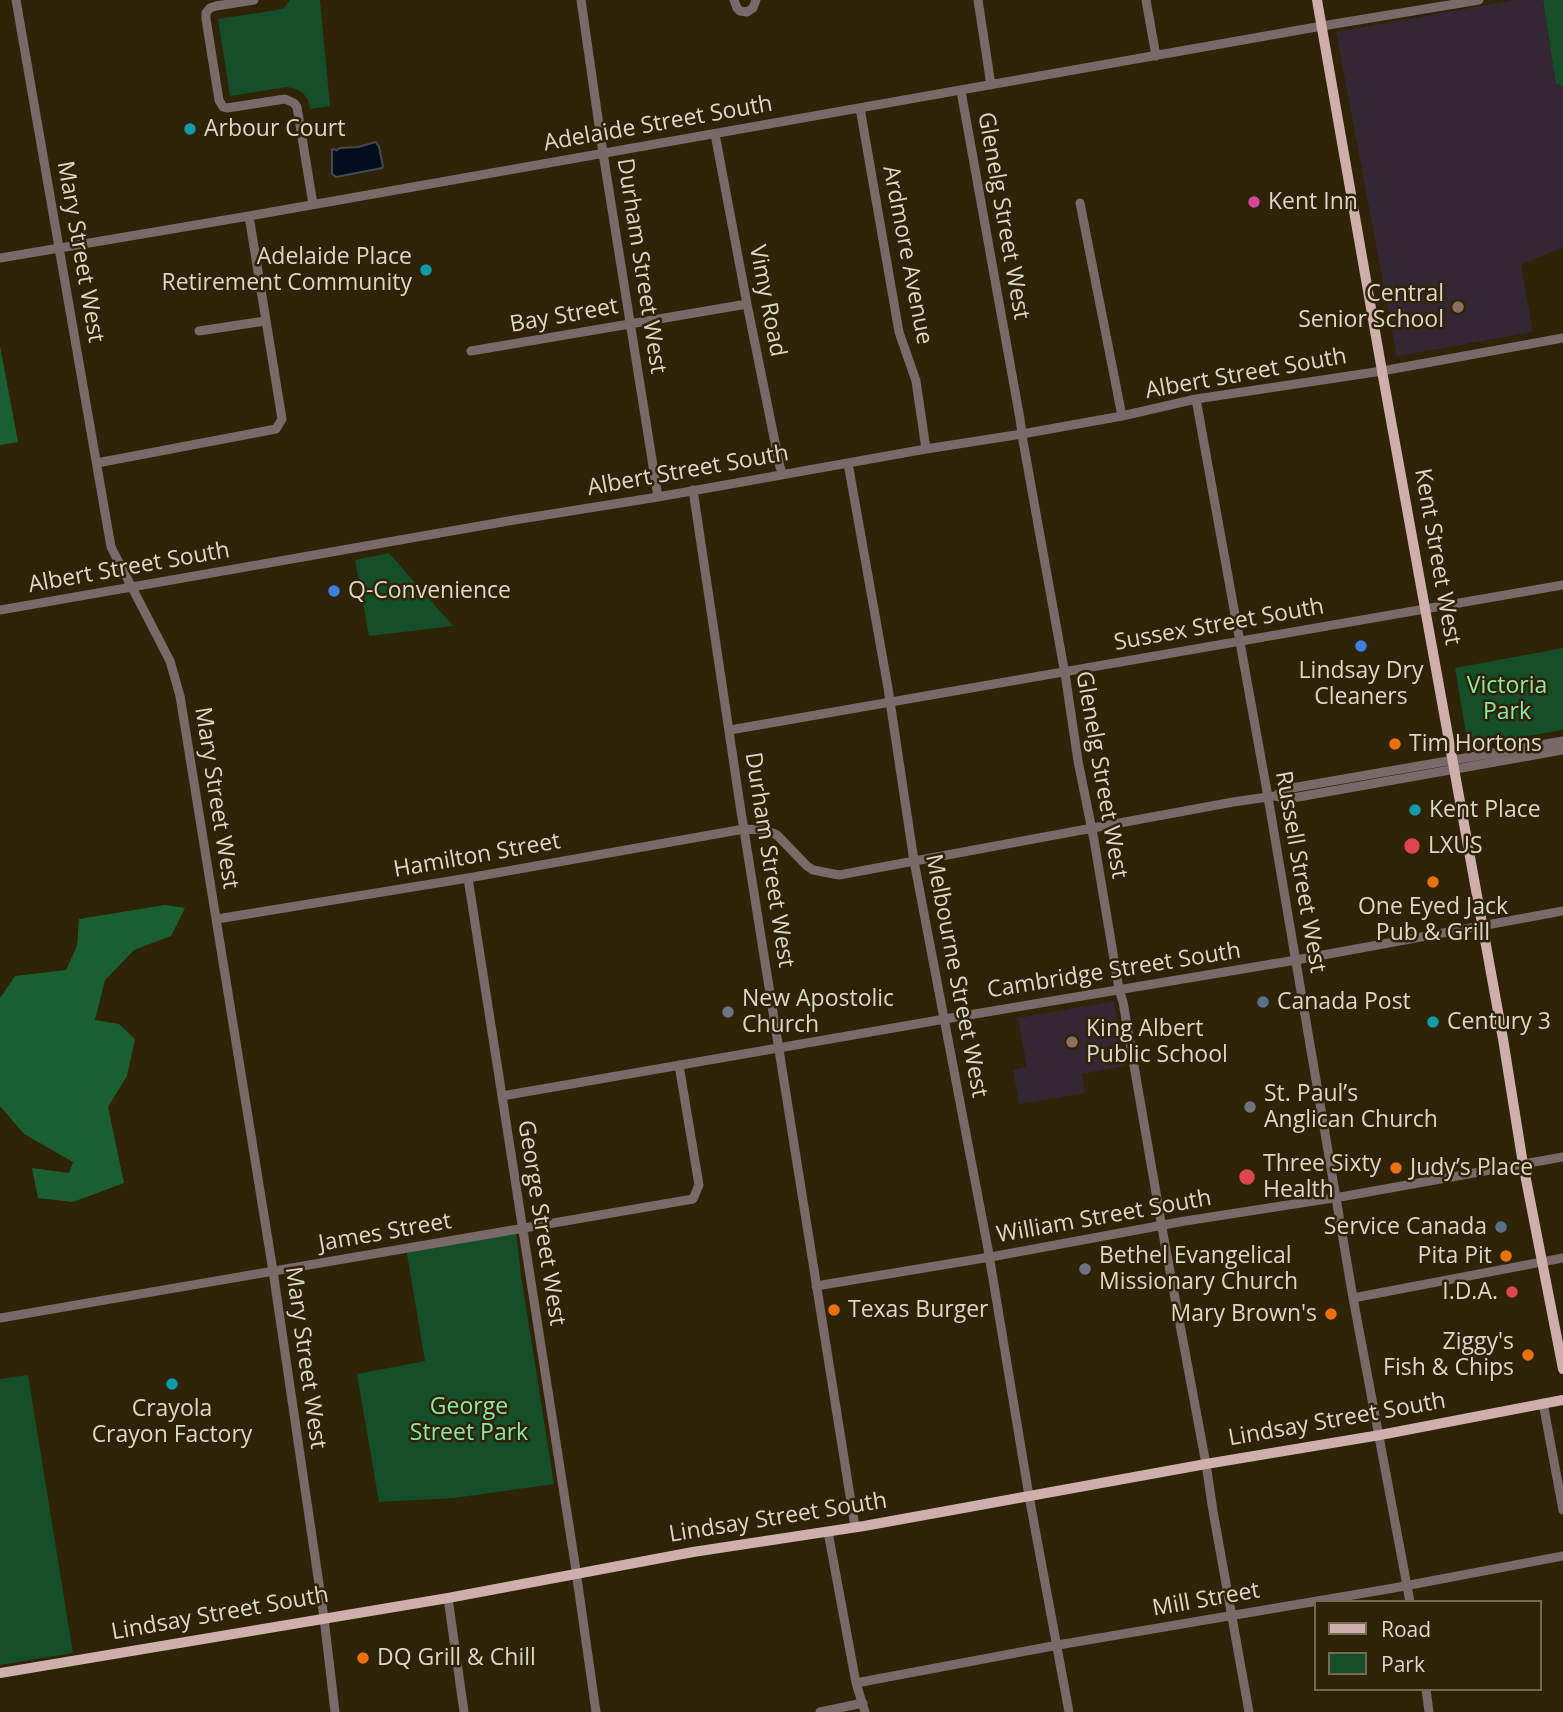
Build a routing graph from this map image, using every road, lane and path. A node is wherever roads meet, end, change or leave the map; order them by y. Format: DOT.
graph roads {
  1 [pos="16,0"];
  2 [pos="254,0"];
  3 [pos="581,0"];
  4 [pos="734,0"];
  5 [pos="756,0"];
  6 [pos="978,0"];
  7 [pos="1146,0"];
  8 [pos="1317,0"];
  9 [pos="1479,0"];
  10 [pos="1464,1"];
  11 [pos="1322,26"];
  12 [pos="1156,56"];
  13 [pos="991,85"];
  14 [pos="961,91"];
  15 [pos="860,108"];
  16 [pos="715,134"];
  17 [pos="603,153"];
  18 [pos="1080,203"];
  19 [pos="313,204"];
  20 [pos="249,216"];
  21 [pos="59,249"];
  22 [pos="0,258"];
  23 [pos="747,304"];
  24 [pos="265,321"];
  25 [pos="630,324"];
  26 [pos="200,331"];
  27 [pos="1563,338"];
  28 [pos="471,351"];
  29 [pos="1382,371"];
  30 [pos="1196,399"];
  31 [pos="1122,415"];
  32 [pos="1022,434"];
  33 [pos="926,449"];
  34 [pos="97,463"];
  35 [pos="848,463"];
  36 [pos="783,474"];
  37 [pos="693,490"];
  38 [pos="659,497"];
  39 [pos="1563,585"];
  40 [pos="130,587"];
  41 [pos="0,610"];
  42 [pos="1426,610"];
  43 [pos="1240,641"];
  44 [pos="1064,671"];
  45 [pos="890,702"];
  46 [pos="730,730"];
  47 [pos="1563,741"];
  48 [pos="1563,750"];
  49 [pos="1453,764"];
  50 [pos="1272,797"];
  51 [pos="744,829"];
  52 [pos="1092,830"];
  53 [pos="914,861"];
  54 [pos="468,878"];
  55 [pos="1563,911"];
  56 [pos="217,919"];
  57 [pos="1483,925"];
  58 [pos="1296,960"];
  59 [pos="1119,989"];
  60 [pos="945,1018"];
  61 [pos="780,1047"];
  62 [pos="679,1065"];
  63 [pos="502,1096"];
  64 [pos="1563,1157"];
  65 [pos="1524,1164"];
  66 [pos="1337,1198"];
  67 [pos="1163,1226"];
  68 [pos="524,1229"];
  69 [pos="989,1257"];
  70 [pos="1563,1258"];
  71 [pos="1542,1261"];
  72 [pos="273,1271"];
  73 [pos="816,1286"];
  74 [pos="1353,1298"];
  75 [pos="0,1318"];
  76 [pos="1563,1369"];
  77 [pos="1563,1400"];
  78 [pos="1542,1403"];
  79 [pos="1380,1436"];
  80 [pos="1206,1464"];
  81 [pos="1029,1496"];
  82 [pos="1563,1510"];
  83 [pos="855,1527"];
  84 [pos="828,1532"];
  85 [pos="1563,1556"];
  86 [pos="576,1573"];
  87 [pos="1407,1585"];
  88 [pos="448,1598"];
  89 [pos="1314,1600"];
  90 [pos="1316,1600"];
  91 [pos="1410,1600"];
  92 [pos="1232,1614"];
  93 [pos="324,1618"];
  94 [pos="1058,1645"];
  95 [pos="0,1673"];
  96 [pos="856,1683"];
  97 [pos="1426,1691"];
  98 [pos="864,1708"];
  99 [pos="335,1712"];
  100 [pos="464,1712"];
  101 [pos="596,1712"];
  102 [pos="820,1712"];
  103 [pos="1069,1712"];
  104 [pos="1249,1712"];
  105 [pos="1429,1712"];
  1 -- 21 [label="street, Mary Street West"];
  2 -- 19 [label="street"];
  3 -- 17 [label="street, Durham Street West"];
  4 -- 5 [label="street"];
  6 -- 13 [label="street"];
  7 -- 12 [label="street"];
  8 -- 11 [label="main road, Kent Street West"];
  9 -- 10 [label="street, Adelaide Street South"];
  10 -- 11 [label="street, Adelaide Street South"];
  11 -- 12 [label="street, Adelaide Street South"];
  11 -- 29 [label="main road, Kent Street West"];
  12 -- 13 [label="street, Adelaide Street South"];
  13 -- 14 [label="street, Adelaide Street South"];
  14 -- 15 [label="street, Adelaide Street South"];
  14 -- 32 [label="street, Glenelg Street West"];
  15 -- 16 [label="street, Adelaide Street South"];
  15 -- 33 [label="street, Ardmore Avenue"];
  16 -- 17 [label="street, Adelaide Street South"];
  16 -- 23 [label="street, Vimy Road"];
  17 -- 19 [label="street, Adelaide Street South"];
  17 -- 25 [label="street, Durham Street West"];
  18 -- 31 [label="street"];
  19 -- 20 [label="street, Adelaide Street South"];
  20 -- 21 [label="street, Adelaide Street South"];
  20 -- 24 [label="street"];
  21 -- 22 [label="street, Adelaide Street South"];
  21 -- 34 [label="street, Mary Street West"];
  23 -- 25 [label="street, Bay Street"];
  23 -- 36 [label="street, Vimy Road"];
  24 -- 26 [label="street"];
  24 -- 34 [label="street"];
  25 -- 28 [label="street, Bay Street"];
  25 -- 38 [label="street, Durham Street West"];
  27 -- 29 [label="street, Albert Street South"];
  29 -- 30 [label="street, Albert Street South"];
  29 -- 42 [label="main road, Kent Street West"];
  30 -- 31 [label="street, Albert Street South"];
  30 -- 43 [label="street, Russell Street West"];
  31 -- 32 [label="street, Albert Street South"];
  32 -- 33 [label="street, Albert Street South"];
  32 -- 44 [label="street, Glenelg Street West"];
  33 -- 35 [label="street, Albert Street South"];
  34 -- 40 [label="street, Mary Street West"];
  35 -- 36 [label="street, Albert Street South"];
  35 -- 45 [label="street, Melbourne Street West"];
  36 -- 37 [label="street, Albert Street South"];
  37 -- 38 [label="street, Albert Street South"];
  37 -- 46 [label="street, Durham Street West"];
  38 -- 40 [label="street, Albert Street South"];
  39 -- 42 [label="street, Sussex Street South"];
  40 -- 41 [label="street, Albert Street South"];
  40 -- 56 [label="street, Mary Street West"];
  42 -- 43 [label="street, Sussex Street South"];
  42 -- 49 [label="main road, Kent Street West"];
  43 -- 44 [label="street, Sussex Street South"];
  43 -- 50 [label="street, Russell Street West"];
  44 -- 45 [label="street, Sussex Street South"];
  44 -- 52 [label="street, Glenelg Street West"];
  45 -- 46 [label="street, Sussex Street South"];
  45 -- 53 [label="street, Melbourne Street West"];
  46 -- 51 [label="street, Durham Street West"];
  47 -- 49 [label="street"];
  48 -- 49 [label="street"];
  49 -- 50 [label="street"];
  49 -- 57 [label="main road, Kent Street West"];
  50 -- 52 [label="street"];
  50 -- 58 [label="street, Russell Street West"];
  51 -- 53 [label="street"];
  51 -- 54 [label="street, Hamilton Street"];
  51 -- 61 [label="street, Durham Street West"];
  52 -- 53 [label="street"];
  52 -- 59 [label="street, Glenelg Street West"];
  53 -- 60 [label="street, Melbourne Street West"];
  54 -- 56 [label="street, Hamilton Street"];
  54 -- 63 [label="street, George Street West"];
  55 -- 57 [label="street, Cambridge Street South"];
  56 -- 72 [label="street, Mary Street West"];
  57 -- 58 [label="street, Cambridge Street South"];
  57 -- 65 [label="main road, Kent Street West"];
  58 -- 59 [label="street, Cambridge Street South"];
  58 -- 66 [label="street, Russell Street West"];
  59 -- 60 [label="street, Cambridge Street South"];
  59 -- 67 [label="street, Glenelg Street West"];
  60 -- 61 [label="street, Cambridge Street South"];
  60 -- 69 [label="street, Melbourne Street West"];
  61 -- 62 [label="street, Cambridge Street South"];
  61 -- 73 [label="street, Durham Street West"];
  62 -- 63 [label="street, Cambridge Street South"];
  62 -- 68 [label="street, James Street"];
  63 -- 68 [label="street, George Street West"];
  64 -- 65 [label="street, William Street South"];
  65 -- 66 [label="street, William Street South"];
  65 -- 71 [label="main road, Kent Street West"];
  66 -- 67 [label="street, William Street South"];
  66 -- 74 [label="street, Russell Street West"];
  67 -- 69 [label="street, William Street South"];
  67 -- 80 [label="street, Glenelg Street West"];
  68 -- 72 [label="street, James Street"];
  68 -- 86 [label="street, George Street West"];
  69 -- 73 [label="street, William Street South"];
  69 -- 81 [label="street, Melbourne Street West"];
  70 -- 71 [label="street"];
  71 -- 74 [label="street"];
  71 -- 76 [label="main road, Kent Street West"];
  72 -- 75 [label="street, James Street"];
  72 -- 93 [label="street, Mary Street West"];
  73 -- 83 [label="street, Durham Street West"];
  74 -- 79 [label="street, Russell Street West"];
  77 -- 78 [label="main road, Lindsay Street South"];
  78 -- 79 [label="main road, Lindsay Street South"];
  78 -- 82 [label="street"];
  79 -- 80 [label="main road, Lindsay Street South"];
  79 -- 87 [label="street, Russell Street West"];
  80 -- 81 [label="main road, Lindsay Street South"];
  80 -- 92 [label="street, Glenelg Street West"];
  81 -- 83 [label="main road, Lindsay Street South"];
  81 -- 94 [label="street, Melbourne Street West"];
  83 -- 84 [label="main road, Lindsay Street South"];
  84 -- 86 [label="main road, Lindsay Street South"];
  84 -- 96 [label="street"];
  85 -- 87 [label="street, Mill Street"];
  86 -- 88 [label="main road, Lindsay Street South"];
  86 -- 101 [label="street, George Street West"];
  87 -- 90 [label="street, Mill Street"];
  87 -- 91 [label="street, Russell Street West"];
  88 -- 93 [label="main road, Lindsay Street South"];
  88 -- 100 [label="street"];
  89 -- 92 [label="street, Mill Street"];
  92 -- 94 [label="street, Mill Street"];
  92 -- 104 [label="street, Glenelg Street West"];
  93 -- 95 [label="main road, Lindsay Street South"];
  93 -- 99 [label="street, Mary Street West"];
  94 -- 96 [label="street, Mill Street"];
  94 -- 103 [label="street, Melbourne Street West"];
  96 -- 98 [label="street"];
  97 -- 105 [label="street"];
  98 -- 102 [label="street"];
}
